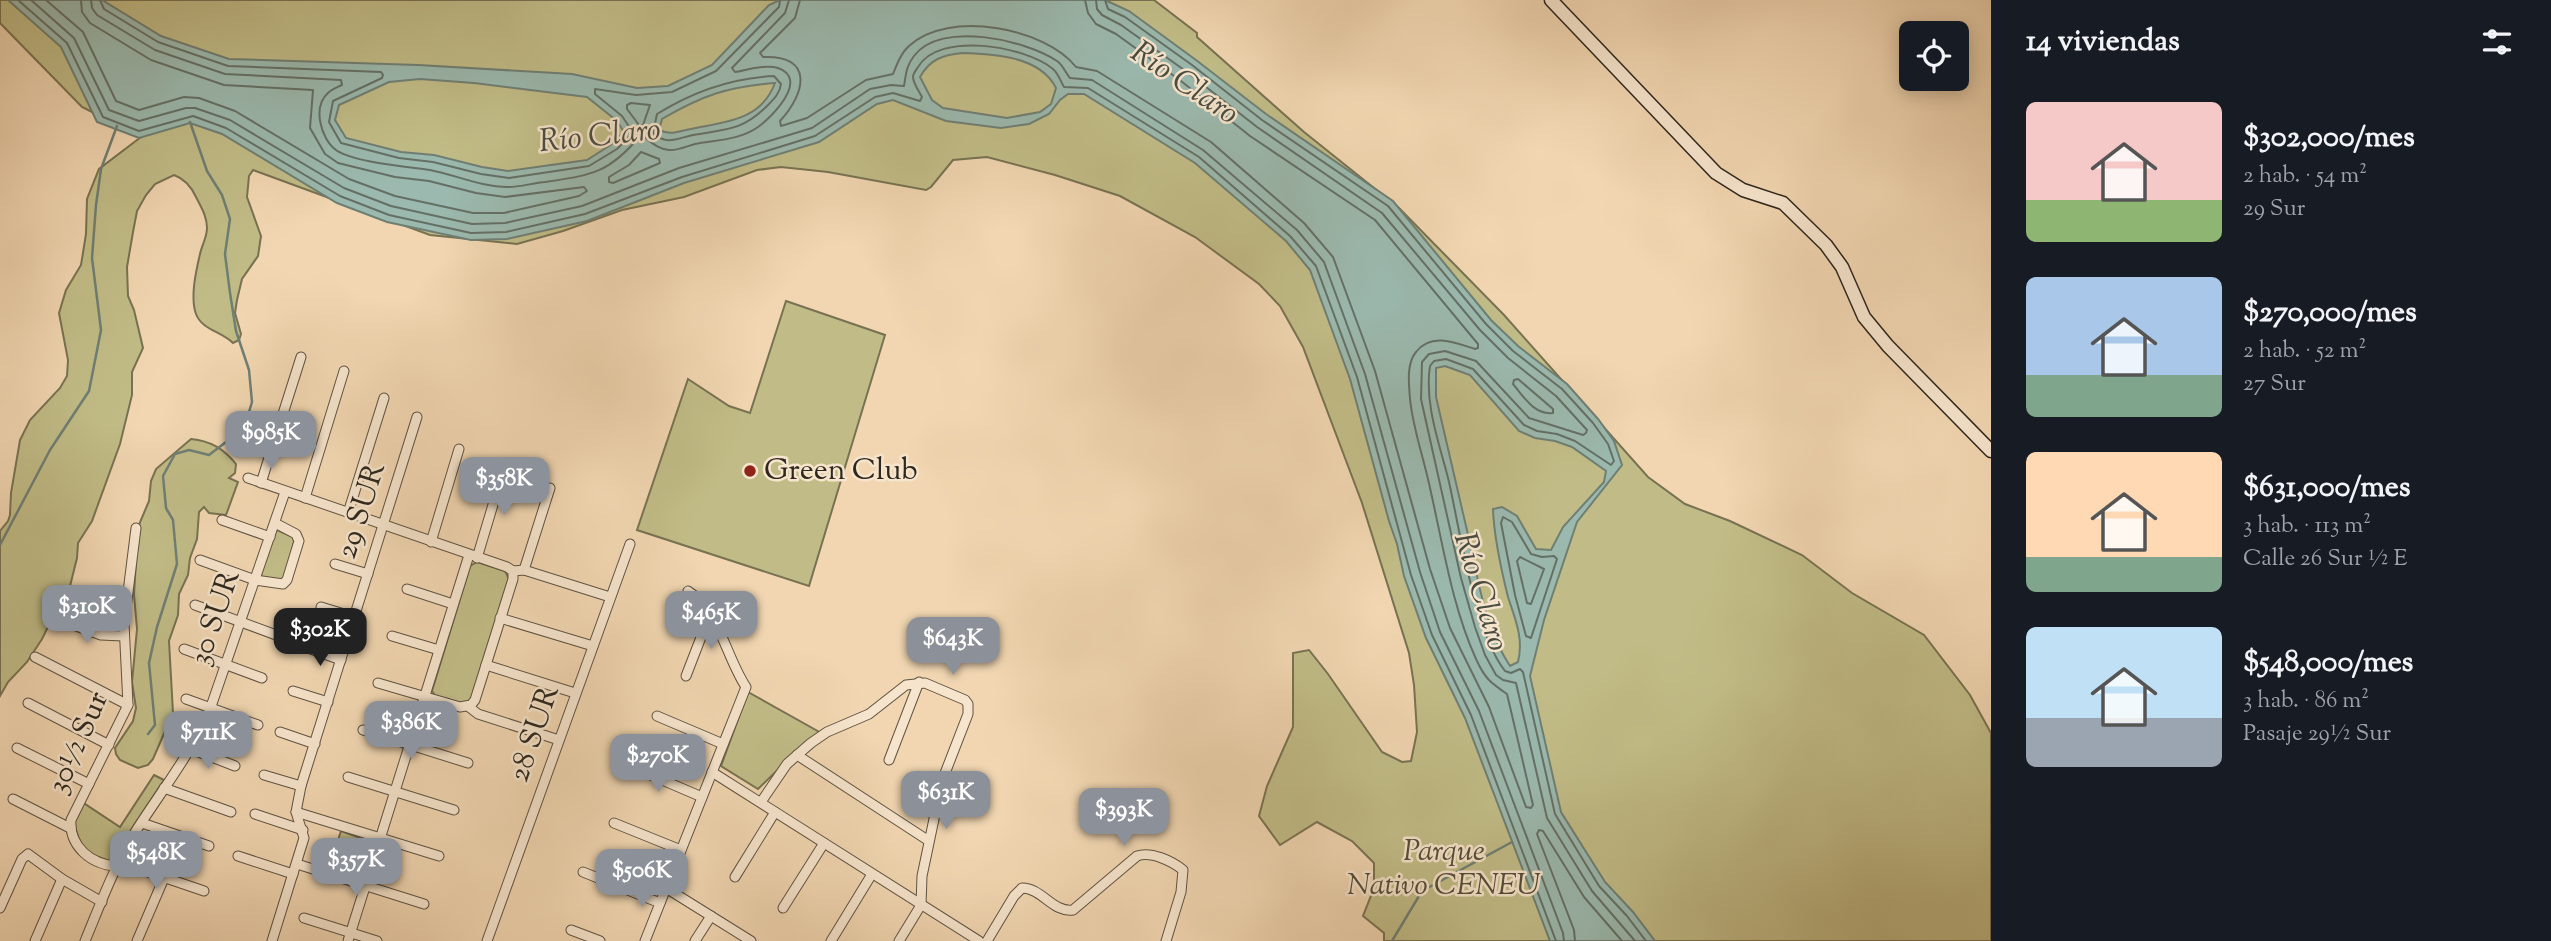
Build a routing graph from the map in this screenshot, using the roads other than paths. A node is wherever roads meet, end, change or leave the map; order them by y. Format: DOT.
graph roads {
  1 [pos="1551,0"];
  2 [pos="301,357"];
  3 [pos="344,371"];
  4 [pos="384,398"];
  5 [pos="417,417"];
  6 [pos="459,449"];
  7 [pos="1991,452"];
  8 [pos="504,468"];
  9 [pos="247,478"];
  10 [pos="261,483"];
  11 [pos="550,488"];
  12 [pos="285,492"];
  13 [pos="305,498"];
  14 [pos="348,513"];
  15 [pos="222,520"];
  16 [pos="275,523"];
  17 [pos="384,526"];
  18 [pos="136,528"];
  19 [pos="270,537"];
  20 [pos="431,542"];
  21 [pos="630,544"];
  22 [pos="473,556"];
  23 [pos="200,560"];
  24 [pos="335,564"];
  25 [pos="524,570"];
  26 [pos="513,571"];
  27 [pos="368,574"];
  28 [pos="255,580"];
  29 [pos="407,589"];
  30 [pos="688,592"];
  31 [pos="610,597"];
  32 [pos="453,604"];
  33 [pos="195,606"];
  34 [pos="321,607"];
  35 [pos="709,614"];
  36 [pos="354,617"];
  37 [pos="500,618"];
  38 [pos="57,619"];
  39 [pos="240,622"];
  40 [pos="123,636"];
  41 [pos="392,636"];
  42 [pos="287,639"];
  43 [pos="593,646"];
  44 [pos="184,649"];
  45 [pos="308,649"];
  46 [pos="439,650"];
  47 [pos="35,657"];
  48 [pos="341,660"];
  49 [pos="226,665"];
  50 [pos="486,665"];
  51 [pos="685,676"];
  52 [pos="261,678"];
  53 [pos="916,682"];
  54 [pos="378,683"];
  55 [pos="293,691"];
  56 [pos="575,694"];
  57 [pos="424,696"];
  58 [pos="186,699"];
  59 [pos="328,702"];
  60 [pos="28,703"];
  61 [pos="128,705"];
  62 [pos="469,707"];
  63 [pos="211,708"];
  64 [pos="657,716"];
  65 [pos="258,725"];
  66 [pos="363,730"];
  67 [pos="280,732"];
  68 [pos="559,740"];
  69 [pos="109,744"];
  70 [pos="315,744"];
  71 [pos="723,744"];
  72 [pos="409,745"];
  73 [pos="17,748"];
  74 [pos="191,749"];
  75 [pos="797,755"];
  76 [pos="889,760"];
  77 [pos="468,764"];
  78 [pos="625,764"];
  79 [pos="235,766"];
  80 [pos="712,772"];
  81 [pos="264,775"];
  82 [pos="348,777"];
  83 [pos="89,784"];
  84 [pos="302,786"];
  85 [pos="164,788"];
  86 [pos="395,792"];
  87 [pos="702,797"];
  88 [pos="13,800"];
  89 [pos="761,802"];
  90 [pos="454,810"];
  91 [pos="231,812"];
  92 [pos="296,812"];
  93 [pos="775,812"];
  94 [pos="255,814"];
  95 [pos="614,822"];
  96 [pos="142,823"];
  97 [pos="70,828"];
  98 [pos="303,830"];
  99 [pos="380,838"];
  100 [pos="929,841"];
  101 [pos="824,844"];
  102 [pos="209,846"];
  103 [pos="681,850"];
  104 [pos="238,856"];
  105 [pos="439,856"];
  106 [pos="118,864"];
  107 [pos="295,869"];
  108 [pos="583,872"];
  109 [pos="872,874"];
  110 [pos="735,877"];
  111 [pos="164,878"];
  112 [pos="62,879"];
  113 [pos="365,886"];
  114 [pos="666,888"];
  115 [pos="204,891"];
  116 [pos="102,902"];
  117 [pos="660,903"];
  118 [pos="424,904"];
  119 [pos="921,905"];
  120 [pos="0,908"];
  121 [pos="782,908"];
  122 [pos="711,916"];
  123 [pos="304,918"];
  124 [pos="571,930"];
  125 [pos="349,937"];
  126 [pos="35,941"];
  127 [pos="85,941"];
  128 [pos="137,941"];
  129 [pos="272,941"];
  130 [pos="377,941"];
  131 [pos="487,941"];
  132 [pos="600,941"];
  133 [pos="645,941"];
  134 [pos="695,941"];
  135 [pos="751,941"];
  136 [pos="831,941"];
  137 [pos="899,941"];
  138 [pos="979,941"];
  139 [pos="987,941"];
  140 [pos="1166,941"];
  1 -- 7 [label="street"];
  2 -- 10 [label="street"];
  3 -- 13 [label="street"];
  4 -- 14 [label="street"];
  5 -- 17 [label="street, 29 SUR"];
  6 -- 20 [label="street"];
  8 -- 22 [label="street"];
  9 -- 10 [label="street"];
  10 -- 12 [label="street"];
  11 -- 25 [label="street"];
  12 -- 13 [label="street"];
  12 -- 16 [label="street, 30 SUR"];
  13 -- 14 [label="street"];
  14 -- 17 [label="street"];
  15 -- 19 [label="street"];
  16 -- 19 [label="street, 30 SUR"];
  16 -- 28 [label="street"];
  17 -- 20 [label="street"];
  17 -- 27 [label="street, 29 SUR"];
  18 -- 40 [label="street, 30½ Sur"];
  19 -- 28 [label="street, 30 SUR"];
  20 -- 22 [label="street"];
  21 -- 31 [label="street, 28 SUR"];
  22 -- 26 [label="street"];
  22 -- 32 [label="street"];
  23 -- 28 [label="street"];
  24 -- 27 [label="street"];
  25 -- 26 [label="street"];
  25 -- 31 [label="street"];
  26 -- 37 [label="street"];
  27 -- 36 [label="street, 29 SUR"];
  28 -- 39 [label="street, 30 SUR"];
  29 -- 32 [label="street"];
  30 -- 35 [label="street"];
  31 -- 43 [label="street, 28 SUR"];
  32 -- 46 [label="street"];
  33 -- 39 [label="street"];
  34 -- 36 [label="street"];
  35 -- 51 [label="street"];
  35 -- 71 [label="street"];
  36 -- 48 [label="street, 29 SUR"];
  37 -- 43 [label="street"];
  37 -- 50 [label="street"];
  38 -- 40 [label="street"];
  39 -- 42 [label="street"];
  39 -- 49 [label="street, 30 SUR"];
  40 -- 61 [label="street, 30½ Sur"];
  41 -- 46 [label="street"];
  43 -- 56 [label="street, 28 SUR"];
  44 -- 49 [label="street"];
  45 -- 48 [label="street"];
  46 -- 57 [label="street"];
  47 -- 61 [label="street"];
  48 -- 59 [label="street, 29 SUR"];
  49 -- 52 [label="street"];
  49 -- 63 [label="street, 30 SUR"];
  50 -- 56 [label="street"];
  50 -- 62 [label="street"];
  53 -- 75 [label="street"];
  53 -- 76 [label="street"];
  53 -- 100 [label="street"];
  54 -- 57 [label="street"];
  55 -- 59 [label="street"];
  56 -- 68 [label="street, 28 SUR"];
  57 -- 62 [label="street"];
  57 -- 72 [label="street"];
  58 -- 63 [label="street"];
  59 -- 70 [label="street, 29 SUR"];
  60 -- 69 [label="street"];
  61 -- 69 [label="street, 30½ Sur"];
  62 -- 68 [label="street"];
  63 -- 65 [label="street"];
  63 -- 74 [label="street, 30 SUR"];
  64 -- 71 [label="street"];
  66 -- 72 [label="street"];
  67 -- 70 [label="street"];
  68 -- 131 [label="street, 28 SUR"];
  69 -- 83 [label="street, 30½ Sur"];
  70 -- 84 [label="street, 29 SUR"];
  71 -- 80 [label="street"];
  72 -- 77 [label="street"];
  72 -- 86 [label="street"];
  73 -- 83 [label="street"];
  74 -- 79 [label="street"];
  74 -- 85 [label="street, 30 SUR"];
  75 -- 89 [label="street"];
  75 -- 100 [label="street"];
  78 -- 87 [label="street"];
  80 -- 87 [label="street"];
  80 -- 89 [label="street"];
  81 -- 84 [label="street"];
  82 -- 86 [label="street"];
  83 -- 97 [label="street, 30½ Sur"];
  84 -- 92 [label="street, 29 SUR"];
  85 -- 91 [label="street"];
  85 -- 96 [label="street, 30 SUR"];
  86 -- 90 [label="street"];
  86 -- 99 [label="street"];
  87 -- 103 [label="street"];
  88 -- 97 [label="street"];
  89 -- 93 [label="street"];
  92 -- 98 [label="street"];
  92 -- 99 [label="street"];
  93 -- 101 [label="street"];
  93 -- 110 [label="street"];
  94 -- 98 [label="street"];
  95 -- 103 [label="street"];
  96 -- 102 [label="street"];
  96 -- 106 [label="street, 30 SUR"];
  97 -- 106 [label="street, 30½ Sur"];
  98 -- 107 [label="street"];
  99 -- 105 [label="street"];
  99 -- 113 [label="street"];
  100 -- 119 [label="street"];
  101 -- 109 [label="street"];
  101 -- 121 [label="street"];
  103 -- 114 [label="street"];
  104 -- 107 [label="street"];
  106 -- 111 [label="street, 30½ Sur"];
  106 -- 116 [label="street, 30 SUR"];
  107 -- 113 [label="street"];
  107 -- 129 [label="street"];
  108 -- 117 [label="street"];
  109 -- 119 [label="street"];
  109 -- 136 [label="street"];
  111 -- 115 [label="street, 30½ Sur"];
  111 -- 128 [label="street"];
  112 -- 116 [label="street"];
  112 -- 120 [label="street"];
  112 -- 126 [label="street"];
  113 -- 118 [label="street"];
  113 -- 125 [label="street"];
  114 -- 117 [label="street"];
  114 -- 122 [label="street"];
  116 -- 127 [label="street, 30 SUR"];
  117 -- 133 [label="street"];
  119 -- 137 [label="street"];
  119 -- 138 [label="street"];
  122 -- 134 [label="street"];
  122 -- 135 [label="street"];
  123 -- 125 [label="street"];
  124 -- 132 [label="street"];
  125 -- 130 [label="street"];
  139 -- 140 [label="street"];
}
